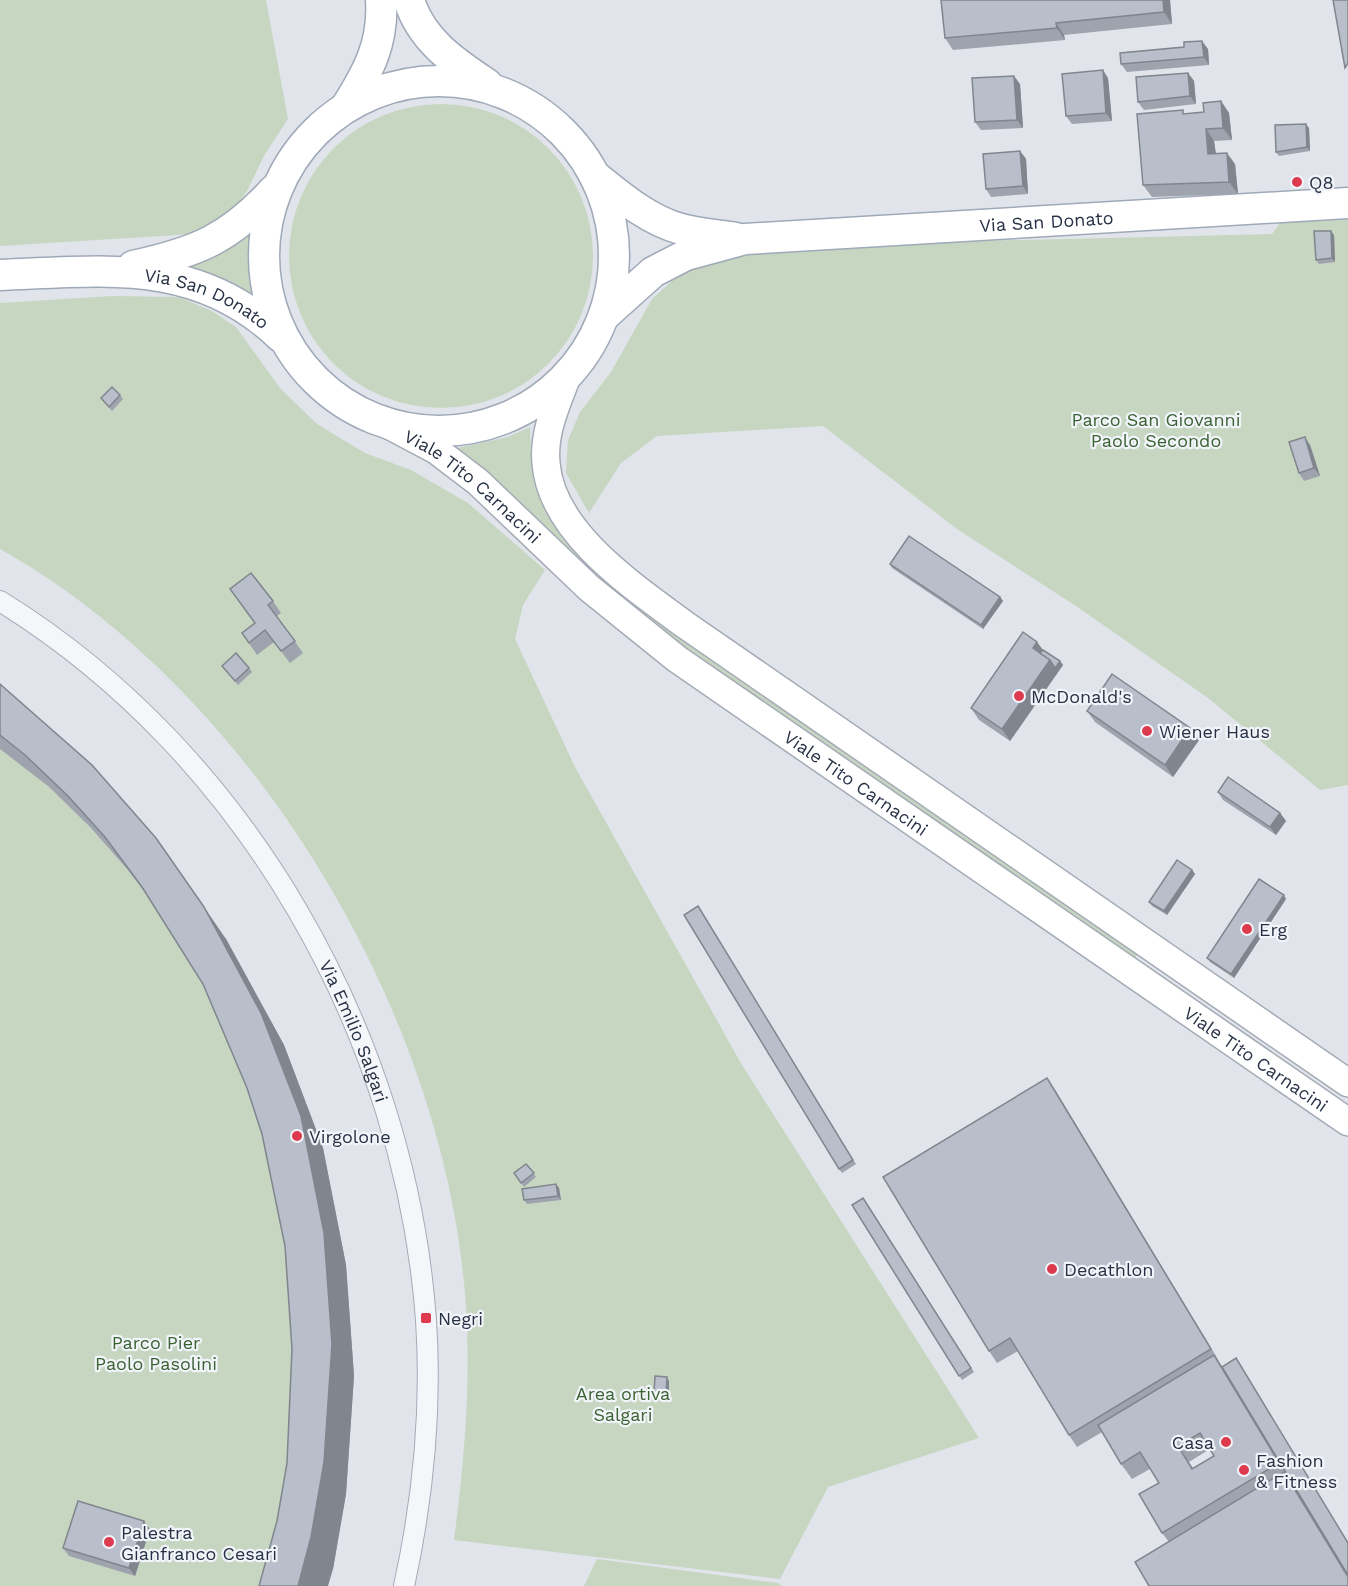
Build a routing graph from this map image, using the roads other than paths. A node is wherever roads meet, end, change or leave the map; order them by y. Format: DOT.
graph roads {
  1 [pos="381,0"];
  2 [pos="409,0"];
  3 [pos="497,91"];
  4 [pos="346,107"];
  5 [pos="593,174"];
  6 [pos="278,185"];
  7 [pos="1348,203"];
  8 [pos="745,239"];
  9 [pos="116,270"];
  10 [pos="0,274"];
  11 [pos="604,316"];
  12 [pos="287,343"];
  13 [pos="568,374"];
  14 [pos="383,422"];
  15 [pos="0,602"];
  16 [pos="1348,1083"];
  17 [pos="1348,1122"];
  18 [pos="404,1586"];
  1 -- 4 [label="main road"];
  2 -- 3 [label="main road"];
  3 -- 4 [label="main road"];
  3 -- 5 [label="main road"];
  4 -- 6 [label="main road"];
  5 -- 8 [label="main road, Via San Donato"];
  5 -- 11 [label="main road"];
  6 -- 9 [label="main road, Via San Donato"];
  6 -- 12 [label="main road"];
  7 -- 8 [label="main road, Via San Donato"];
  8 -- 11 [label="main road, Via San Donato"];
  9 -- 10 [label="main road, Via San Donato"];
  9 -- 12 [label="main road, Via San Donato"];
  11 -- 13 [label="main road"];
  12 -- 14 [label="main road"];
  13 -- 14 [label="main road"];
  13 -- 16 [label="main road, Viale Tito Carnacini"];
  14 -- 17 [label="main road, Viale Tito Carnacini"];
  15 -- 18 [label="street, Via Emilio Salgari"];
}
